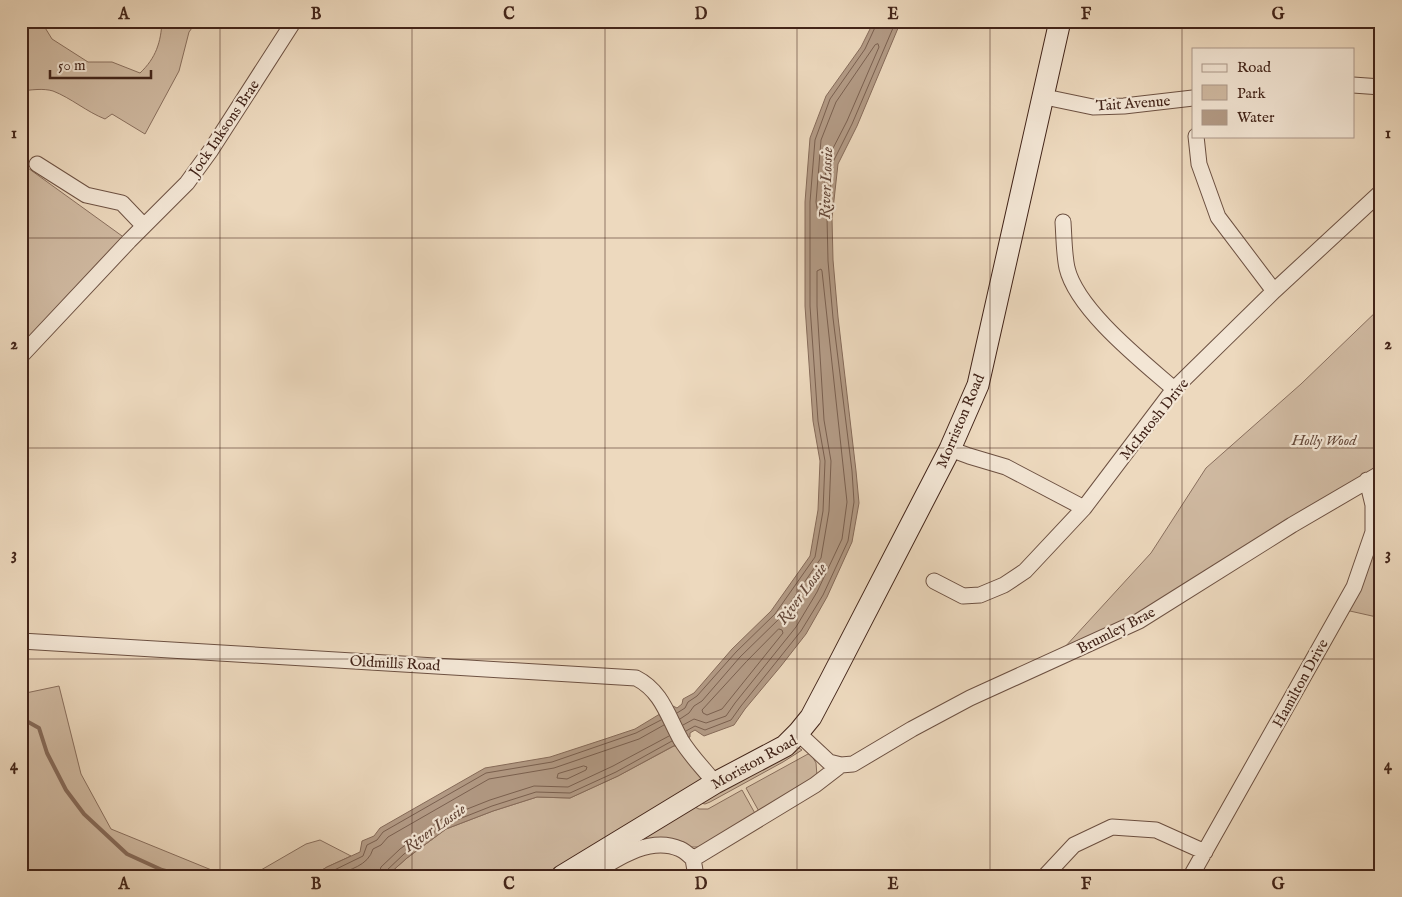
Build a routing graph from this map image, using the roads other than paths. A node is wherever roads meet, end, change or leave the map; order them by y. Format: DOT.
graph roads {
  1 [pos="294,21"];
  2 [pos="1060,21"];
  3 [pos="1354,85"];
  4 [pos="1381,87"];
  5 [pos="1044,97"];
  6 [pos="1192,102"];
  7 [pos="1196,138"];
  8 [pos="38,164"];
  9 [pos="1381,192"];
  10 [pos="1063,222"];
  11 [pos="144,226"];
  12 [pos="1274,291"];
  13 [pos="21,356"];
  14 [pos="1174,389"];
  15 [pos="950,449"];
  16 [pos="1381,473"];
  17 [pos="1367,480"];
  18 [pos="1084,508"];
  19 [pos="934,581"];
  20 [pos="21,642"];
  21 [pos="798,733"];
  22 [pos="841,765"];
  23 [pos="715,783"];
  24 [pos="1205,852"];
  25 [pos="693,859"];
  26 [pos="562,876"];
  27 [pos="589,876"];
  28 [pos="696,876"];
  29 [pos="1045,876"];
  30 [pos="1191,876"];
  1 -- 11 [label="street, Jock Inksons Brae"];
  2 -- 5 [label="street, Morriston Road"];
  3 -- 4 [label="street"];
  5 -- 6 [label="street, Tait Avenue"];
  5 -- 15 [label="street, Morriston Road"];
  7 -- 12 [label="street"];
  8 -- 11 [label="street"];
  9 -- 12 [label="street, McIntosh Drive"];
  10 -- 14 [label="street"];
  11 -- 13 [label="street, Jock Inksons Brae"];
  12 -- 14 [label="street, McIntosh Drive"];
  14 -- 18 [label="street, McIntosh Drive"];
  15 -- 18 [label="street"];
  15 -- 21 [label="street, Morriston Road"];
  16 -- 17 [label="street, Brumley Brae"];
  17 -- 22 [label="street, Brumley Brae"];
  17 -- 24 [label="street, Hamilton Drive"];
  18 -- 19 [label="street, McIntosh Drive"];
  20 -- 23 [label="street, Oldmills Road"];
  21 -- 22 [label="street, Moriston Road"];
  21 -- 23 [label="street, Moriston Road"];
  22 -- 25 [label="street"];
  23 -- 26 [label="street, Moriston Road"];
  24 -- 29 [label="street"];
  24 -- 30 [label="street, Hamilton Drive"];
  25 -- 27 [label="street"];
  25 -- 28 [label="street"];
}
